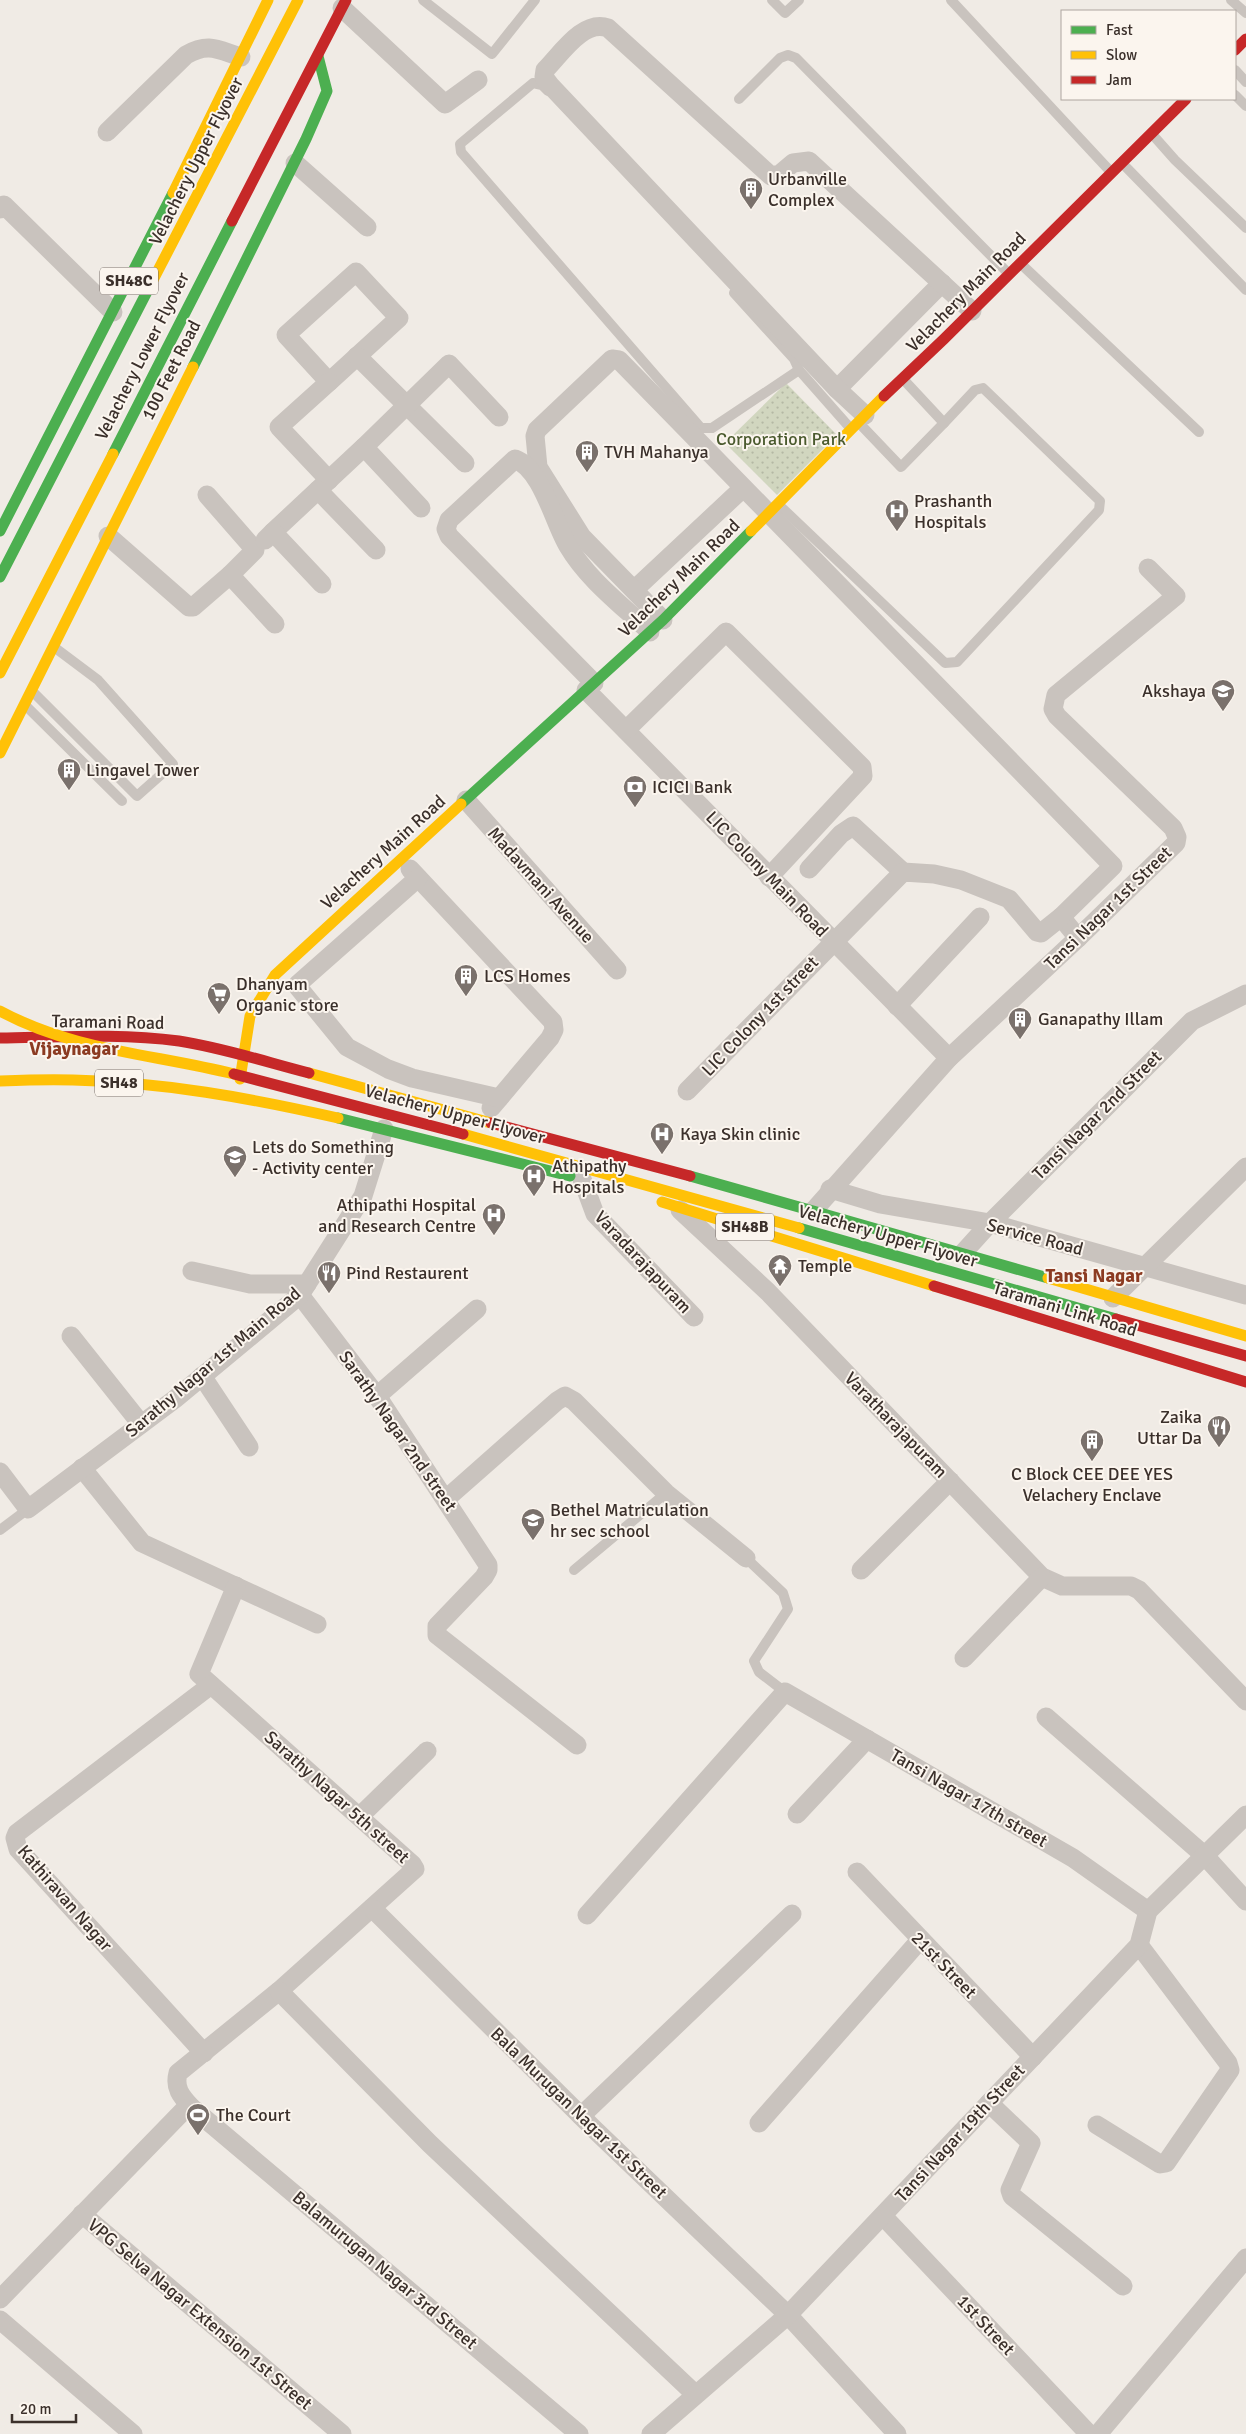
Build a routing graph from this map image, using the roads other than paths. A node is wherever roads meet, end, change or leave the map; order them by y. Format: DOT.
graph roads {
  1 [pos="298,0"];
  2 [pos="423,0"];
  3 [pos="535,0"];
  4 [pos="772,0"];
  5 [pos="800,0"];
  6 [pos="951,0"];
  7 [pos="1231,0"];
  8 [pos="263,2"];
  9 [pos="344,4"];
  10 [pos="1246,13"];
  11 [pos="1246,39"];
  12 [pos="1236,49"];
  13 [pos="318,56"];
  14 [pos="242,57"];
  15 [pos="1236,71"];
  16 [pos="478,80"];
  17 [pos="1246,82"];
  18 [pos="1236,96"];
  19 [pos="739,99"];
  20 [pos="1185,100"];
  21 [pos="1246,106"];
  22 [pos="107,132"];
  23 [pos="1151,133"];
  24 [pos="1121,162"];
  25 [pos="295,163"];
  26 [pos="1111,172"];
  27 [pos="1,205"];
  28 [pos="367,227"];
  29 [pos="1246,228"];
  30 [pos="1020,263"];
  31 [pos="1009,274"];
  32 [pos="942,283"];
  33 [pos="1246,290"];
  34 [pos="972,311"];
  35 [pos="113,312"];
  36 [pos="357,356"];
  37 [pos="799,370"];
  38 [pos="902,378"];
  39 [pos="329,382"];
  40 [pos="837,389"];
  41 [pos="407,405"];
  42 [pos="499,417"];
  43 [pos="859,422"];
  44 [pos="944,423"];
  45 [pos="1199,432"];
  46 [pos="364,447"];
  47 [pos="465,462"];
  48 [pos="324,485"];
  49 [pos="742,489"];
  50 [pos="207,495"];
  51 [pos="420,508"];
  52 [pos="774,510"];
  53 [pos="0,531"];
  54 [pos="273,532"];
  55 [pos="108,536"];
  56 [pos="256,550"];
  57 [pos="376,550"];
  58 [pos="1148,568"];
  59 [pos="230,575"];
  60 [pos="0,577"];
  61 [pos="322,584"];
  62 [pos="634,590"];
  63 [pos="275,624"];
  64 [pos="657,626"];
  65 [pos="54,647"];
  66 [pos="0,673"];
  67 [pos="590,686"];
  68 [pos="33,692"];
  69 [pos="25,705"];
  70 [pos="626,730"];
  71 [pos="0,753"];
  72 [pos="466,800"];
  73 [pos="122,801"];
  74 [pos="402,860"];
  75 [pos="809,869"];
  76 [pos="903,872"];
  77 [pos="769,877"];
  78 [pos="418,878"];
  79 [pos="980,918"];
  80 [pos="1061,918"];
  81 [pos="1078,938"];
  82 [pos="832,942"];
  83 [pos="617,970"];
  84 [pos="1246,994"];
  85 [pos="896,1006"];
  86 [pos="0,1011"];
  87 [pos="0,1038"];
  88 [pos="244,1056"];
  89 [pos="948,1058"];
  90 [pos="0,1081"];
  91 [pos="687,1091"];
  92 [pos="237,1097"];
  93 [pos="499,1098"];
  94 [pos="481,1121"];
  95 [pos="384,1129"];
  96 [pos="1246,1168"];
  97 [pos="582,1179"];
  98 [pos="830,1189"];
  99 [pos="619,1190"];
  100 [pos="647,1198"];
  101 [pos="675,1206"];
  102 [pos="814,1210"];
  103 [pos="990,1223"];
  104 [pos="962,1254"];
  105 [pos="1145,1267"];
  106 [pos="192,1271"];
  107 [pos="303,1290"];
  108 [pos="1246,1295"];
  109 [pos="1113,1298"];
  110 [pos="477,1309"];
  111 [pos="694,1317"];
  112 [pos="71,1336"];
  113 [pos="1246,1336"];
  114 [pos="1246,1356"];
  115 [pos="202,1376"];
  116 [pos="1246,1382"];
  117 [pos="377,1396"];
  118 [pos="141,1424"];
  119 [pos="249,1447"];
  120 [pos="82,1468"];
  121 [pos="0,1472"];
  122 [pos="950,1481"];
  123 [pos="666,1493"];
  124 [pos="446,1499"];
  125 [pos="28,1509"];
  126 [pos="0,1530"];
  127 [pos="746,1558"];
  128 [pos="574,1570"];
  129 [pos="861,1570"];
  130 [pos="1042,1576"];
  131 [pos="236,1586"];
  132 [pos="318,1624"];
  133 [pos="964,1658"];
  134 [pos="211,1685"];
  135 [pos="785,1692"];
  136 [pos="1246,1700"];
  137 [pos="1046,1717"];
  138 [pos="867,1739"];
  139 [pos="577,1745"];
  140 [pos="427,1752"];
  141 [pos="797,1814"];
  142 [pos="1246,1815"];
  143 [pos="360,1816"];
  144 [pos="1205,1856"];
  145 [pos="857,1872"];
  146 [pos="1246,1901"];
  147 [pos="372,1908"];
  148 [pos="1148,1911"];
  149 [pos="792,1914"];
  150 [pos="587,1915"];
  151 [pos="920,1940"];
  152 [pos="1139,1945"];
  153 [pos="279,1991"];
  154 [pos="204,2053"];
  155 [pos="1032,2057"];
  156 [pos="988,2103"];
  157 [pos="191,2107"];
  158 [pos="581,2116"];
  159 [pos="759,2123"];
  160 [pos="1097,2125"];
  161 [pos="82,2214"];
  162 [pos="883,2216"];
  163 [pos="1246,2258"];
  164 [pos="1122,2286"];
  165 [pos="0,2299"];
  166 [pos="788,2315"];
  167 [pos="0,2320"];
  168 [pos="695,2394"];
  169 [pos="133,2434"];
  170 [pos="342,2434"];
  171 [pos="579,2434"];
  172 [pos="651,2434"];
  173 [pos="897,2434"];
  174 [pos="1089,2434"];
  175 [pos="1098,2434"];
  1 -- 60 [label="main road, Velachery Upper Flyover"];
  2 -- 3 [label="lane"];
  4 -- 5 [label="lane"];
  6 -- 26 [label="lane"];
  7 -- 10 [label="lane"];
  8 -- 14 [label="main road, SH48C"];
  9 -- 13 [label="main road"];
  9 -- 16 [label="street"];
  11 -- 12 [label="main road"];
  13 -- 25 [label="main road, 100 Feet Road"];
  13 -- 66 [label="main road, Velachery Lower Flyover"];
  14 -- 22 [label="street"];
  14 -- 35 [label="main road, SH48C"];
  15 -- 17 [label="lane"];
  18 -- 21 [label="lane"];
  19 -- 31 [label="lane"];
  20 -- 23 [label="main road, Velachery Main Road"];
  23 -- 24 [label="main road, Velachery Main Road"];
  23 -- 29 [label="lane"];
  24 -- 26 [label="main road, Velachery Main Road"];
  24 -- 33 [label="lane"];
  25 -- 28 [label="street"];
  25 -- 55 [label="main road, 100 Feet Road"];
  26 -- 30 [label="main road, Velachery Main Road"];
  27 -- 35 [label="street"];
  30 -- 31 [label="main road, Velachery Main Road"];
  30 -- 45 [label="lane"];
  31 -- 34 [label="main road, Velachery Main Road"];
  32 -- 34 [label="street"];
  32 -- 40 [label="street"];
  32 -- 40 [label="street"];
  34 -- 38 [label="main road, Velachery Main Road"];
  35 -- 53 [label="main road, SH48C"];
  36 -- 39 [label="street"];
  36 -- 39 [label="street"];
  36 -- 41 [label="street"];
  37 -- 37 [label="lane"];
  37 -- 43 [label="lane"];
  38 -- 43 [label="main road, Velachery Main Road"];
  38 -- 44 [label="lane"];
  39 -- 48 [label="street"];
  40 -- 43 [label="street"];
  41 -- 42 [label="street"];
  41 -- 46 [label="street"];
  41 -- 47 [label="street"];
  43 -- 44 [label="lane"];
  43 -- 52 [label="main road, Velachery Main Road"];
  44 -- 52 [label="lane"];
  46 -- 48 [label="street"];
  46 -- 51 [label="street"];
  48 -- 54 [label="street"];
  48 -- 57 [label="street"];
  49 -- 52 [label="street"];
  49 -- 62 [label="street"];
  49 -- 62 [label="street"];
  50 -- 56 [label="street"];
  52 -- 64 [label="main road, Velachery Main Road"];
  52 -- 80 [label="street"];
  54 -- 56 [label="street"];
  54 -- 61 [label="street"];
  55 -- 59 [label="street"];
  55 -- 65 [label="main road, 100 Feet Road"];
  56 -- 59 [label="street"];
  58 -- 81 [label="street, Tansi Nagar 1st Street"];
  59 -- 63 [label="street"];
  62 -- 64 [label="street"];
  64 -- 67 [label="main road, Velachery Main Road"];
  64 -- 67 [label="street, LIC Colony Main Road"];
  65 -- 68 [label="main road, 100 Feet Road"];
  65 -- 68 [label="lane"];
  67 -- 70 [label="street, LIC Colony Main Road"];
  67 -- 72 [label="main road, Velachery Main Road"];
  68 -- 69 [label="main road, 100 Feet Road"];
  69 -- 71 [label="main road, 100 Feet Road"];
  69 -- 73 [label="lane"];
  70 -- 77 [label="street, LIC Colony Main Road"];
  70 -- 77 [label="street"];
  72 -- 74 [label="main road, Velachery Main Road"];
  72 -- 83 [label="street, Madavmani Avenue"];
  74 -- 78 [label="street"];
  74 -- 88 [label="main road, Velachery Main Road"];
  75 -- 76 [label="street"];
  76 -- 80 [label="street"];
  76 -- 82 [label="street, LIC Colony 1st street"];
  77 -- 82 [label="street, LIC Colony Main Road"];
  78 -- 93 [label="street"];
  78 -- 93 [label="street"];
  79 -- 85 [label="street"];
  80 -- 81 [label="street"];
  81 -- 89 [label="street, Tansi Nagar 1st Street"];
  82 -- 85 [label="street, LIC Colony Main Road"];
  82 -- 91 [label="street, LIC Colony 1st street"];
  84 -- 103 [label="street, Tansi Nagar 2nd Street"];
  85 -- 89 [label="street, LIC Colony Main Road"];
  86 -- 114 [label="main road, Velachery Upper Flyover, bridge"];
  87 -- 88 [label="main road, Taramani Road"];
  88 -- 92 [label="main road, Velachery Main Road"];
  88 -- 94 [label="main road, Taramani Link Road / SH48B"];
  89 -- 98 [label="street, Tansi Nagar 1st Street"];
  90 -- 92 [label="main road, SH48"];
  92 -- 95 [label="main road"];
  93 -- 94 [label="street"];
  94 -- 102 [label="main road, Taramani Link Road / SH48B"];
  95 -- 97 [label="main road"];
  95 -- 107 [label="street, Sarathy Nagar 1st Main Road"];
  96 -- 105 [label="street"];
  97 -- 99 [label="main road"];
  97 -- 111 [label="street, Varadarajapuram"];
  98 -- 102 [label="street, Tansi Nagar 1st Street"];
  98 -- 103 [label="street, Service Road"];
  100 -- 101 [label="main road, Taramani Link Road / SH48B"];
  101 -- 116 [label="main road, Taramani Link Road / SH48B"];
  101 -- 122 [label="street, Varatharajapuram"];
  102 -- 104 [label="main road, Taramani Link Road / SH48B"];
  103 -- 104 [label="street, Tansi Nagar 2nd Street"];
  103 -- 105 [label="street, Service Road"];
  104 -- 109 [label="main road, Taramani Link Road / SH48B"];
  105 -- 108 [label="street, Service Road"];
  105 -- 109 [label="street"];
  106 -- 107 [label="street"];
  107 -- 115 [label="street, Sarathy Nagar 1st Main Road"];
  107 -- 117 [label="street, Sarathy Nagar 2nd street"];
  109 -- 113 [label="main road, Taramani Link Road / SH48B"];
  110 -- 117 [label="street"];
  112 -- 118 [label="street"];
  115 -- 118 [label="street, Sarathy Nagar 1st Main Road"];
  115 -- 119 [label="street"];
  117 -- 124 [label="street, Sarathy Nagar 2nd street"];
  118 -- 120 [label="street, Sarathy Nagar 1st Main Road"];
  120 -- 125 [label="street, Sarathy Nagar 1st Main Road"];
  120 -- 131 [label="street"];
  121 -- 125 [label="street"];
  122 -- 129 [label="street"];
  122 -- 130 [label="street, Varatharajapuram"];
  123 -- 124 [label="street"];
  123 -- 127 [label="street"];
  123 -- 128 [label="lane"];
  124 -- 139 [label="street, Sarathy Nagar 2nd street"];
  125 -- 126 [label="lane"];
  127 -- 135 [label="lane"];
  130 -- 133 [label="street"];
  130 -- 136 [label="street, Varatharajapuram"];
  131 -- 132 [label="street"];
  131 -- 134 [label="street, Sarathy Nagar 5th street"];
  134 -- 143 [label="street, Sarathy Nagar 5th street"];
  134 -- 154 [label="street, Kathiravan Nagar"];
  135 -- 138 [label="street, Tansi Nagar 17th street"];
  135 -- 150 [label="street"];
  137 -- 144 [label="street"];
  138 -- 141 [label="street"];
  138 -- 148 [label="street, Tansi Nagar 17th street"];
  140 -- 143 [label="street"];
  142 -- 144 [label="street"];
  143 -- 147 [label="street, Sarathy Nagar 5th street"];
  144 -- 146 [label="street"];
  144 -- 148 [label="street"];
  145 -- 151 [label="street, 21st Street"];
  147 -- 153 [label="street, Sarathy Nagar 5th street"];
  147 -- 158 [label="street, Bala Murugan Nagar 1st Street"];
  148 -- 152 [label="street, Tansi Nagar 19th Street"];
  149 -- 158 [label="street"];
  151 -- 155 [label="street, 21st Street"];
  151 -- 159 [label="street"];
  152 -- 155 [label="street, Tansi Nagar 19th Street"];
  152 -- 160 [label="street"];
  153 -- 154 [label="street, Sarathy Nagar 5th street"];
  153 -- 168 [label="street"];
  154 -- 157 [label="street, Sarathy Nagar 5th street"];
  155 -- 156 [label="street, Tansi Nagar 19th Street"];
  156 -- 162 [label="street, Tansi Nagar 19th Street"];
  156 -- 164 [label="street"];
  157 -- 161 [label="street"];
  157 -- 171 [label="street, Balamurugan Nagar 3rd Street"];
  158 -- 166 [label="street, Bala Murugan Nagar 1st Street"];
  161 -- 165 [label="street"];
  161 -- 170 [label="street, VPG Selva Nagar Extension 1st Street"];
  162 -- 166 [label="street, Tansi Nagar 19th Street"];
  162 -- 174 [label="street, 1st Street"];
  163 -- 175 [label="street"];
  166 -- 168 [label="street, Tansi Nagar 19th Street"];
  166 -- 173 [label="street, Bala Murugan Nagar 1st Street"];
  167 -- 169 [label="street"];
  168 -- 172 [label="street, Tansi Nagar 19th Street"];
}
